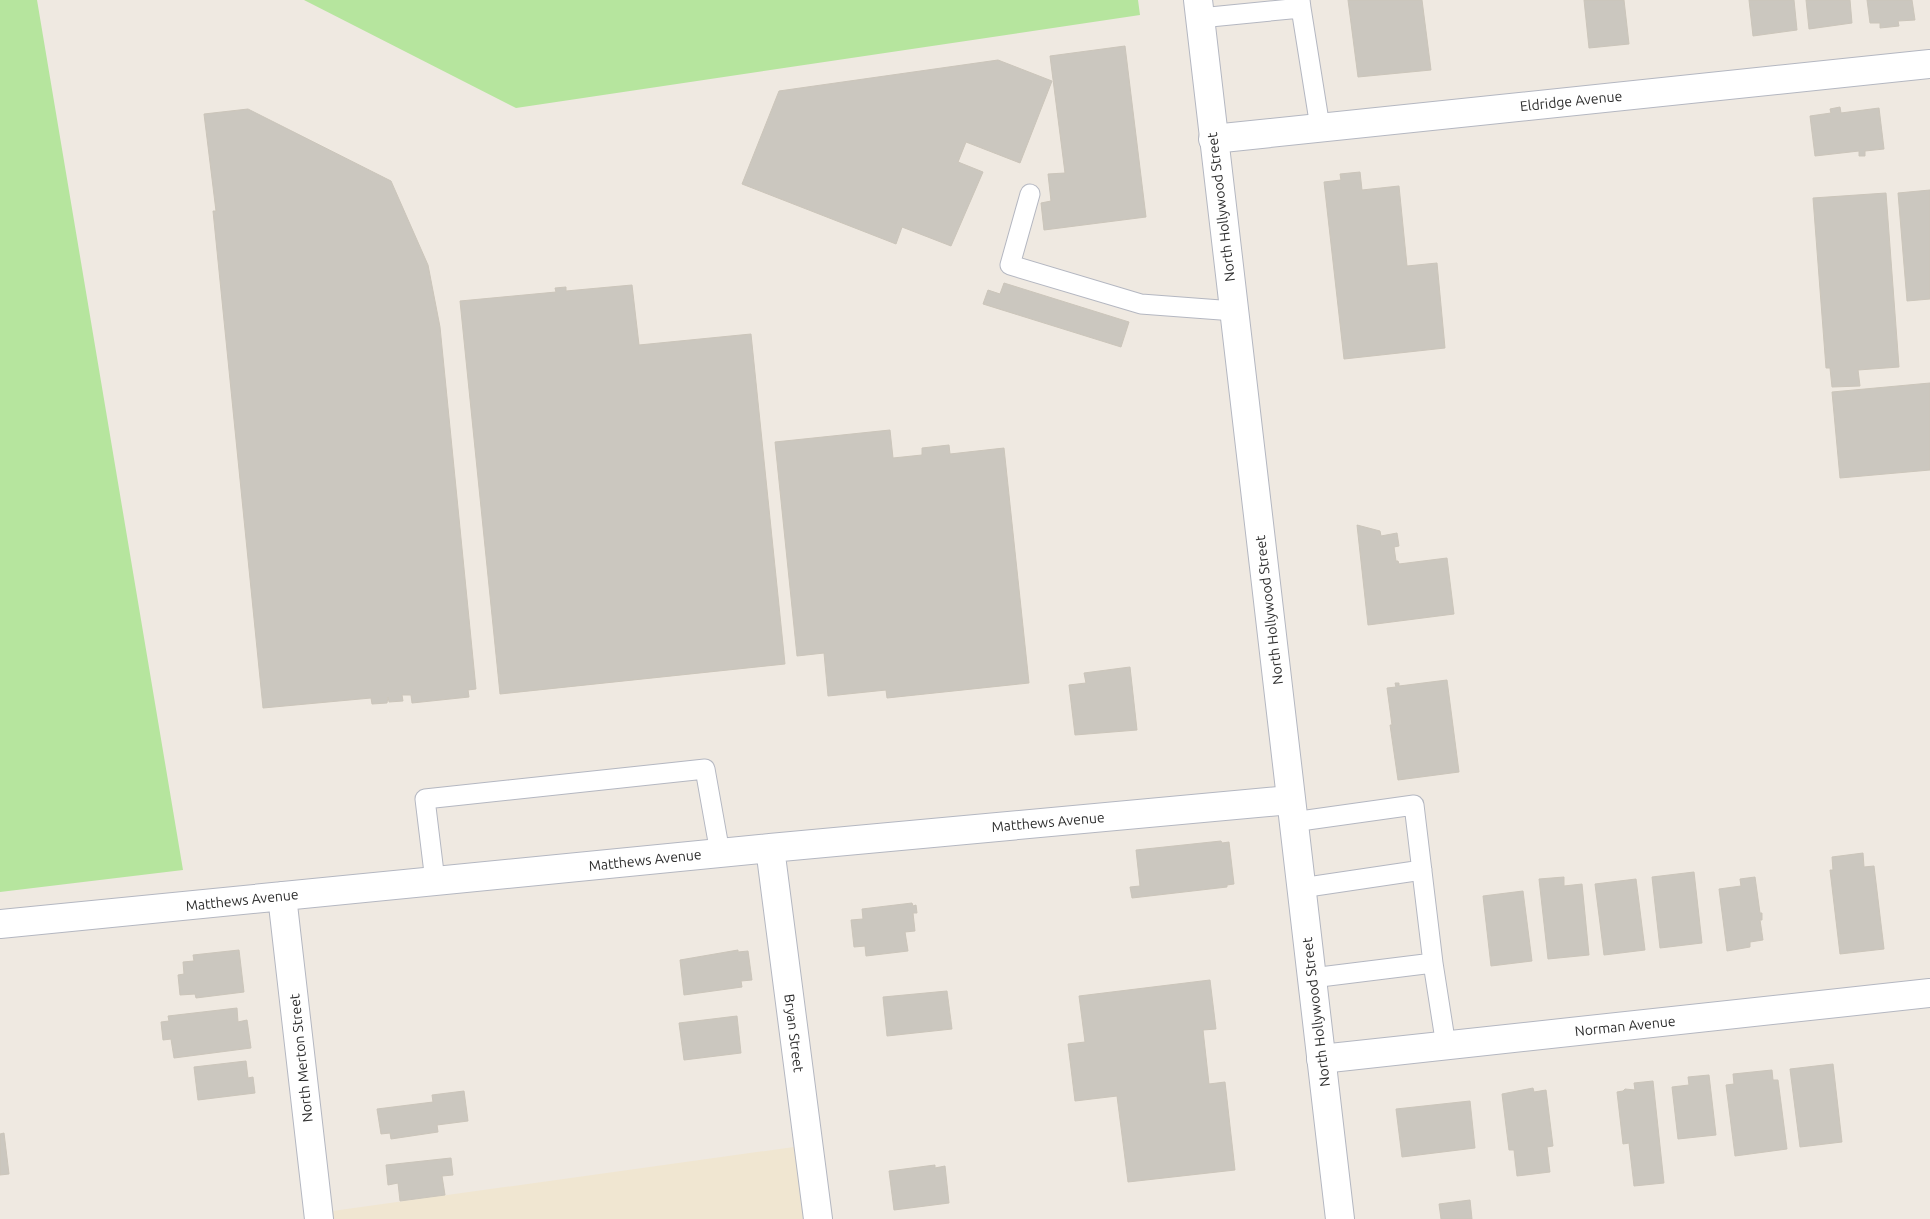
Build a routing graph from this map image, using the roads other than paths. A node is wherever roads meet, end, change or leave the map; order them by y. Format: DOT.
graph roads {
  1 [pos="1301,4"];
  2 [pos="1199,9"];
  3 [pos="1930,64"];
  4 [pos="1320,127"];
  5 [pos="1213,139"];
  6 [pos="1030,194"];
  7 [pos="1234,311"];
  8 [pos="1292,811"];
  9 [pos="770,848"];
  10 [pos="720,853"];
  11 [pos="1422,870"];
  12 [pos="435,881"];
  13 [pos="1301,888"];
  14 [pos="282,896"];
  15 [pos="0,924"];
  16 [pos="1433,963"];
  17 [pos="1312,978"];
  18 [pos="1930,993"];
  19 [pos="1446,1046"];
  20 [pos="1321,1059"];
  21 [pos="319,1219"];
  22 [pos="818,1219"];
  23 [pos="1340,1219"];
  1 -- 2 [label="lane"];
  1 -- 4 [label="lane"];
  2 -- 5 [label="street, North Hollywood Street"];
  3 -- 4 [label="street, Eldridge Avenue"];
  4 -- 5 [label="street, Eldridge Avenue"];
  5 -- 7 [label="street, North Hollywood Street"];
  6 -- 7 [label="lane"];
  7 -- 8 [label="street, North Hollywood Street"];
  8 -- 9 [label="street, Matthews Avenue"];
  8 -- 11 [label="lane"];
  8 -- 13 [label="street, North Hollywood Street"];
  9 -- 10 [label="street, Matthews Avenue"];
  9 -- 22 [label="street, Bryan Street"];
  10 -- 12 [label="street, Matthews Avenue"];
  10 -- 12 [label="lane"];
  11 -- 13 [label="lane"];
  11 -- 16 [label="lane"];
  12 -- 14 [label="street, Matthews Avenue"];
  13 -- 17 [label="street, North Hollywood Street"];
  14 -- 15 [label="street, Matthews Avenue"];
  14 -- 21 [label="street, North Merton Street"];
  16 -- 17 [label="lane"];
  16 -- 19 [label="lane"];
  17 -- 20 [label="street, North Hollywood Street"];
  18 -- 19 [label="street, Norman Avenue"];
  19 -- 20 [label="street, Norman Avenue"];
  20 -- 23 [label="street, North Hollywood Street"];
}
